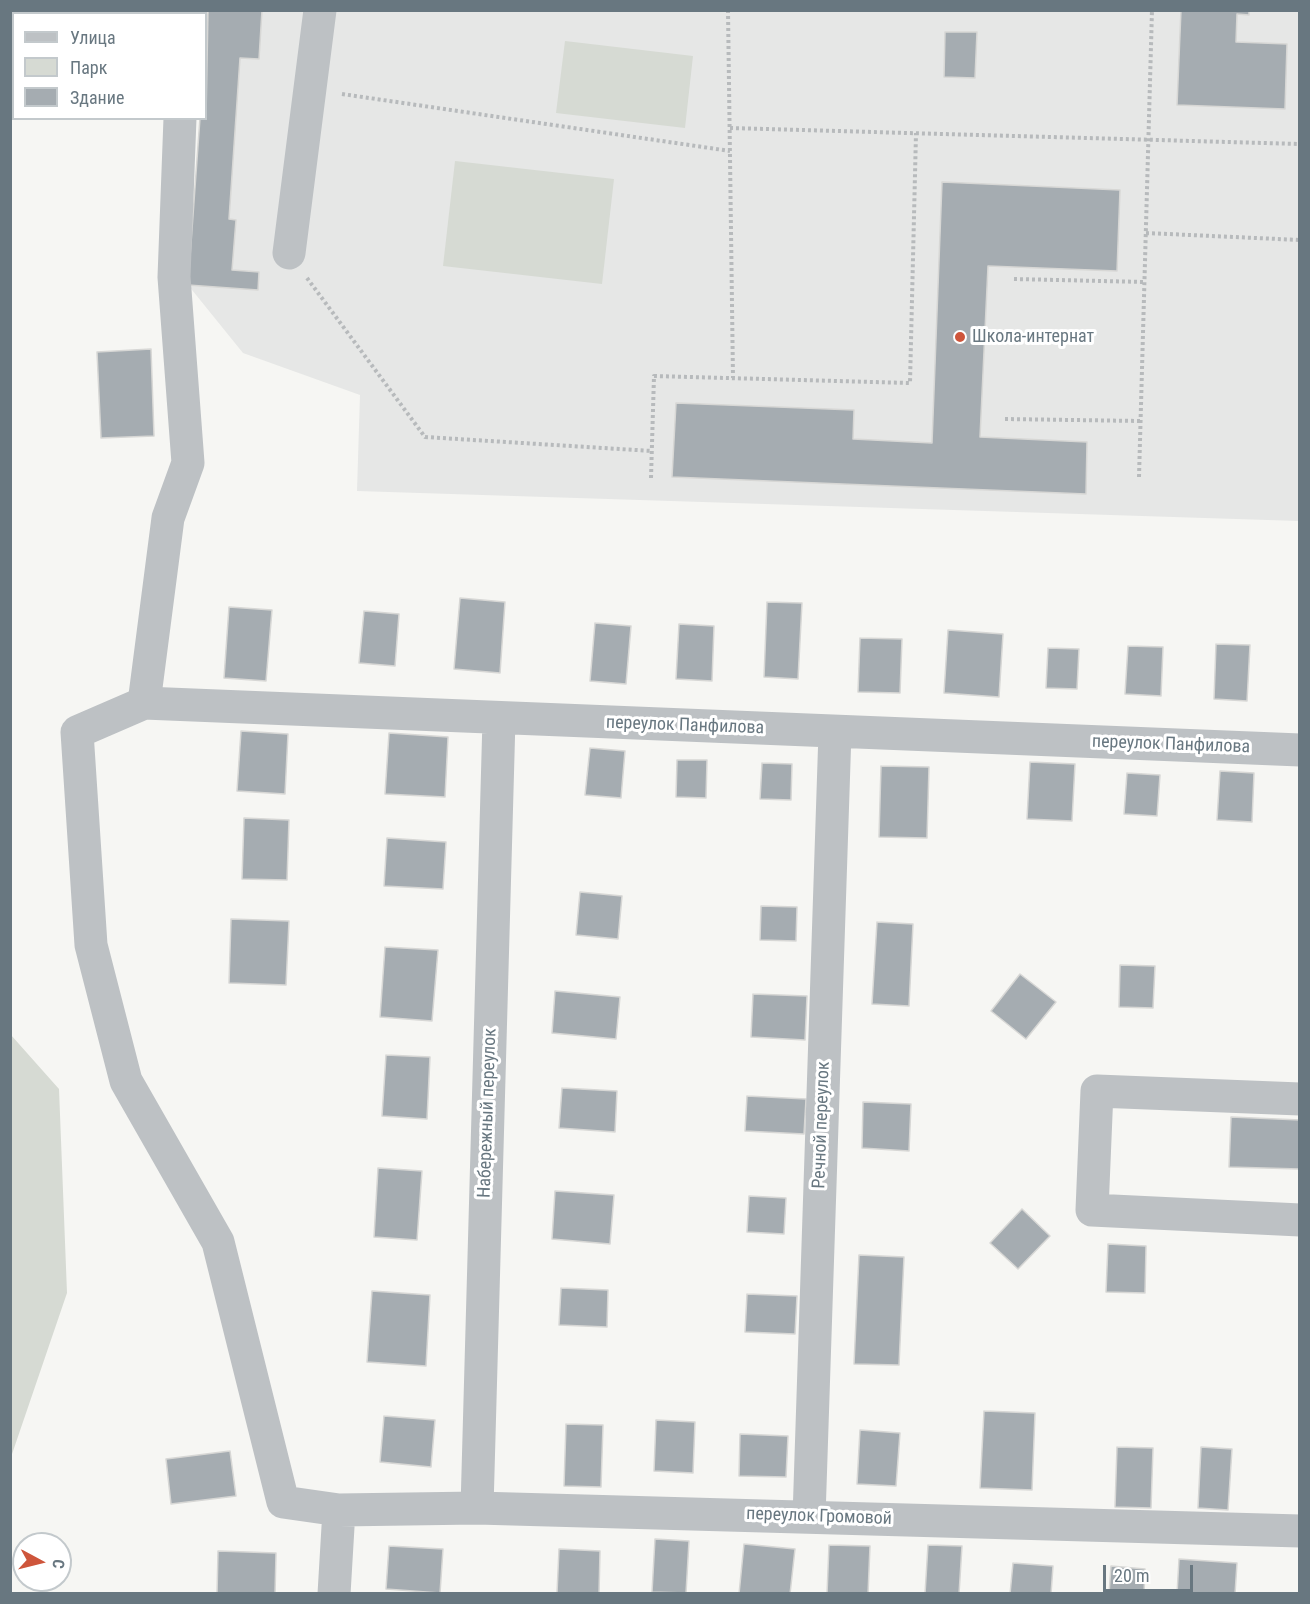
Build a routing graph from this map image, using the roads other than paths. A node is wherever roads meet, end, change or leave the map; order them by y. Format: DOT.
graph roads {
  1 [pos="320,10"];
  2 [pos="180,120"];
  3 [pos="289,253"];
  4 [pos="144,703"];
  5 [pos="499,719"];
  6 [pos="77,732"];
  7 [pos="835,732"];
  8 [pos="1299,750"];
  9 [pos="1299,1099"];
  10 [pos="1299,1220"];
  11 [pos="477,1508"];
  12 [pos="339,1510"];
  13 [pos="809,1517"];
  14 [pos="1299,1531"];
  15 [pos="334,1593"];
  1 -- 3 [label="lane"];
  2 -- 4 [label="lane"];
  4 -- 5 [label="lane, переулок Панфилова"];
  4 -- 6 [label="lane, переулок Панфилова"];
  5 -- 7 [label="lane, переулок Панфилова"];
  5 -- 11 [label="lane, Набережный переулок"];
  6 -- 12 [label="lane, переулок Громовой"];
  7 -- 8 [label="lane, переулок Панфилова"];
  7 -- 13 [label="lane, Речной переулок"];
  9 -- 10 [label="lane"];
  11 -- 12 [label="lane, переулок Громовой"];
  11 -- 13 [label="lane, переулок Громовой"];
  12 -- 15 [label="lane"];
  13 -- 14 [label="lane, переулок Громовой"];
}
